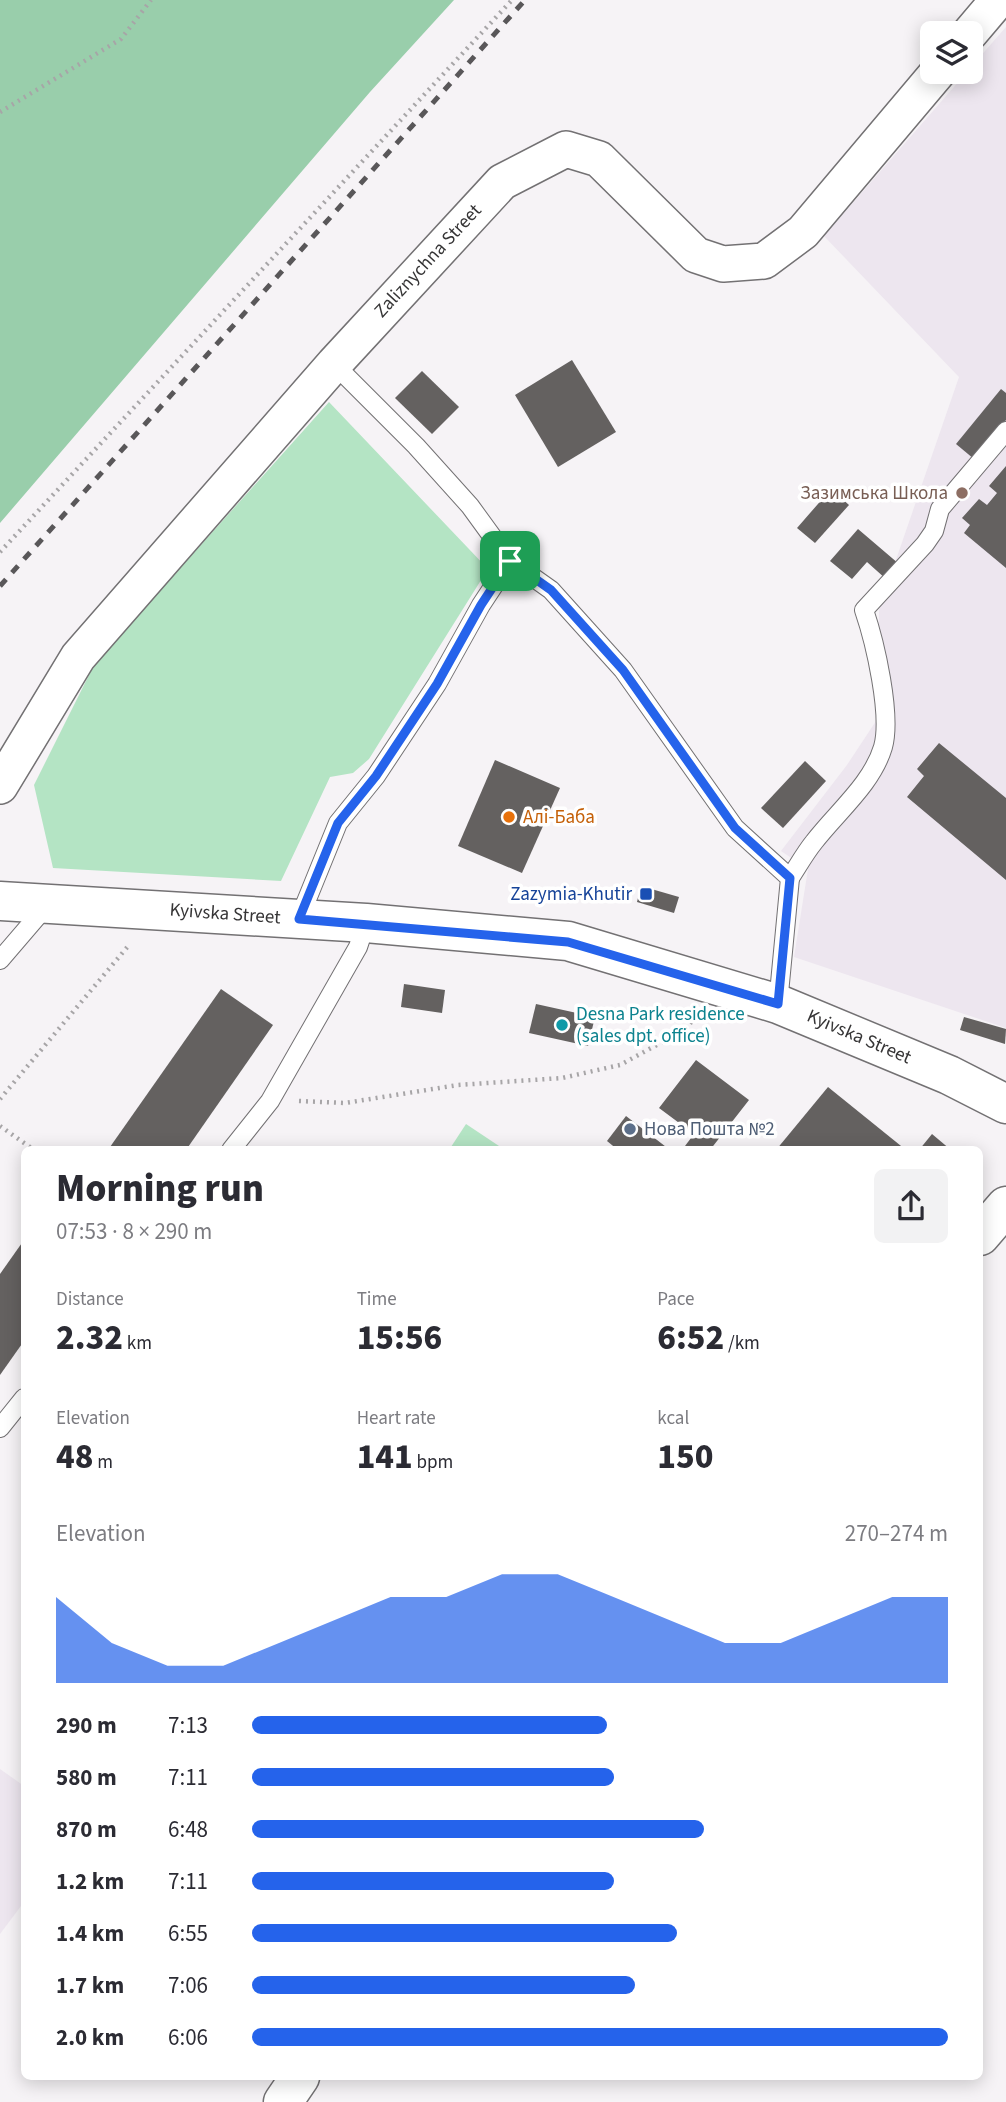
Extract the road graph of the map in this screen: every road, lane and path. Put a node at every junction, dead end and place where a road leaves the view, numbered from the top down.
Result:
1 (151, 0) edge
2 (512, 0) edge
3 (998, 0) edge
4 (980, 21) edge
5 (928, 84) edge
6 (0, 112) edge
7 (334, 364) junction
8 (1006, 430) edge
9 (0, 552) edge
10 (510, 561) junction
11 (0, 786) edge
12 (790, 878) junction
13 (0, 901) edge
14 (48, 904) junction
15 (158, 909) junction
16 (299, 919) junction
17 (366, 923) junction
18 (0, 960) edge
19 (778, 1004) junction
20 (701, 1010) dead end
21 (0, 1099) edge
22 (270, 1101) junction
23 (1006, 1104) edge
24 (0, 1126) edge
25 (28, 1146) edge
26 (234, 1146) edge
27 (1006, 1206) edge
28 (983, 1233) edge
29 (21, 1402) edge
30 (0, 1428) edge
31 (298, 2080) edge
32 (283, 2102) edge

1 - 6 path
2 - 9 path
3 - 4 street
5 - 7 street, Zaliznychna Street
7 - 10 lane
7 - 11 street, Zaliznychna Street
8 - 12 lane
10 - 12 lane
10 - 16 lane
12 - 19 lane
13 - 14 street, Kyivska Street
14 - 15 street, Kyivska Street
14 - 18 lane
15 - 16 street, Kyivska Street
15 - 21 path
16 - 17 street, Kyivska Street
17 - 19 street, Kyivska Street
17 - 22 lane
19 - 23 street, Kyivska Street
20 - 22 path
22 - 26 lane
24 - 25 path
27 - 28 street
29 - 30 lane
31 - 32 street

